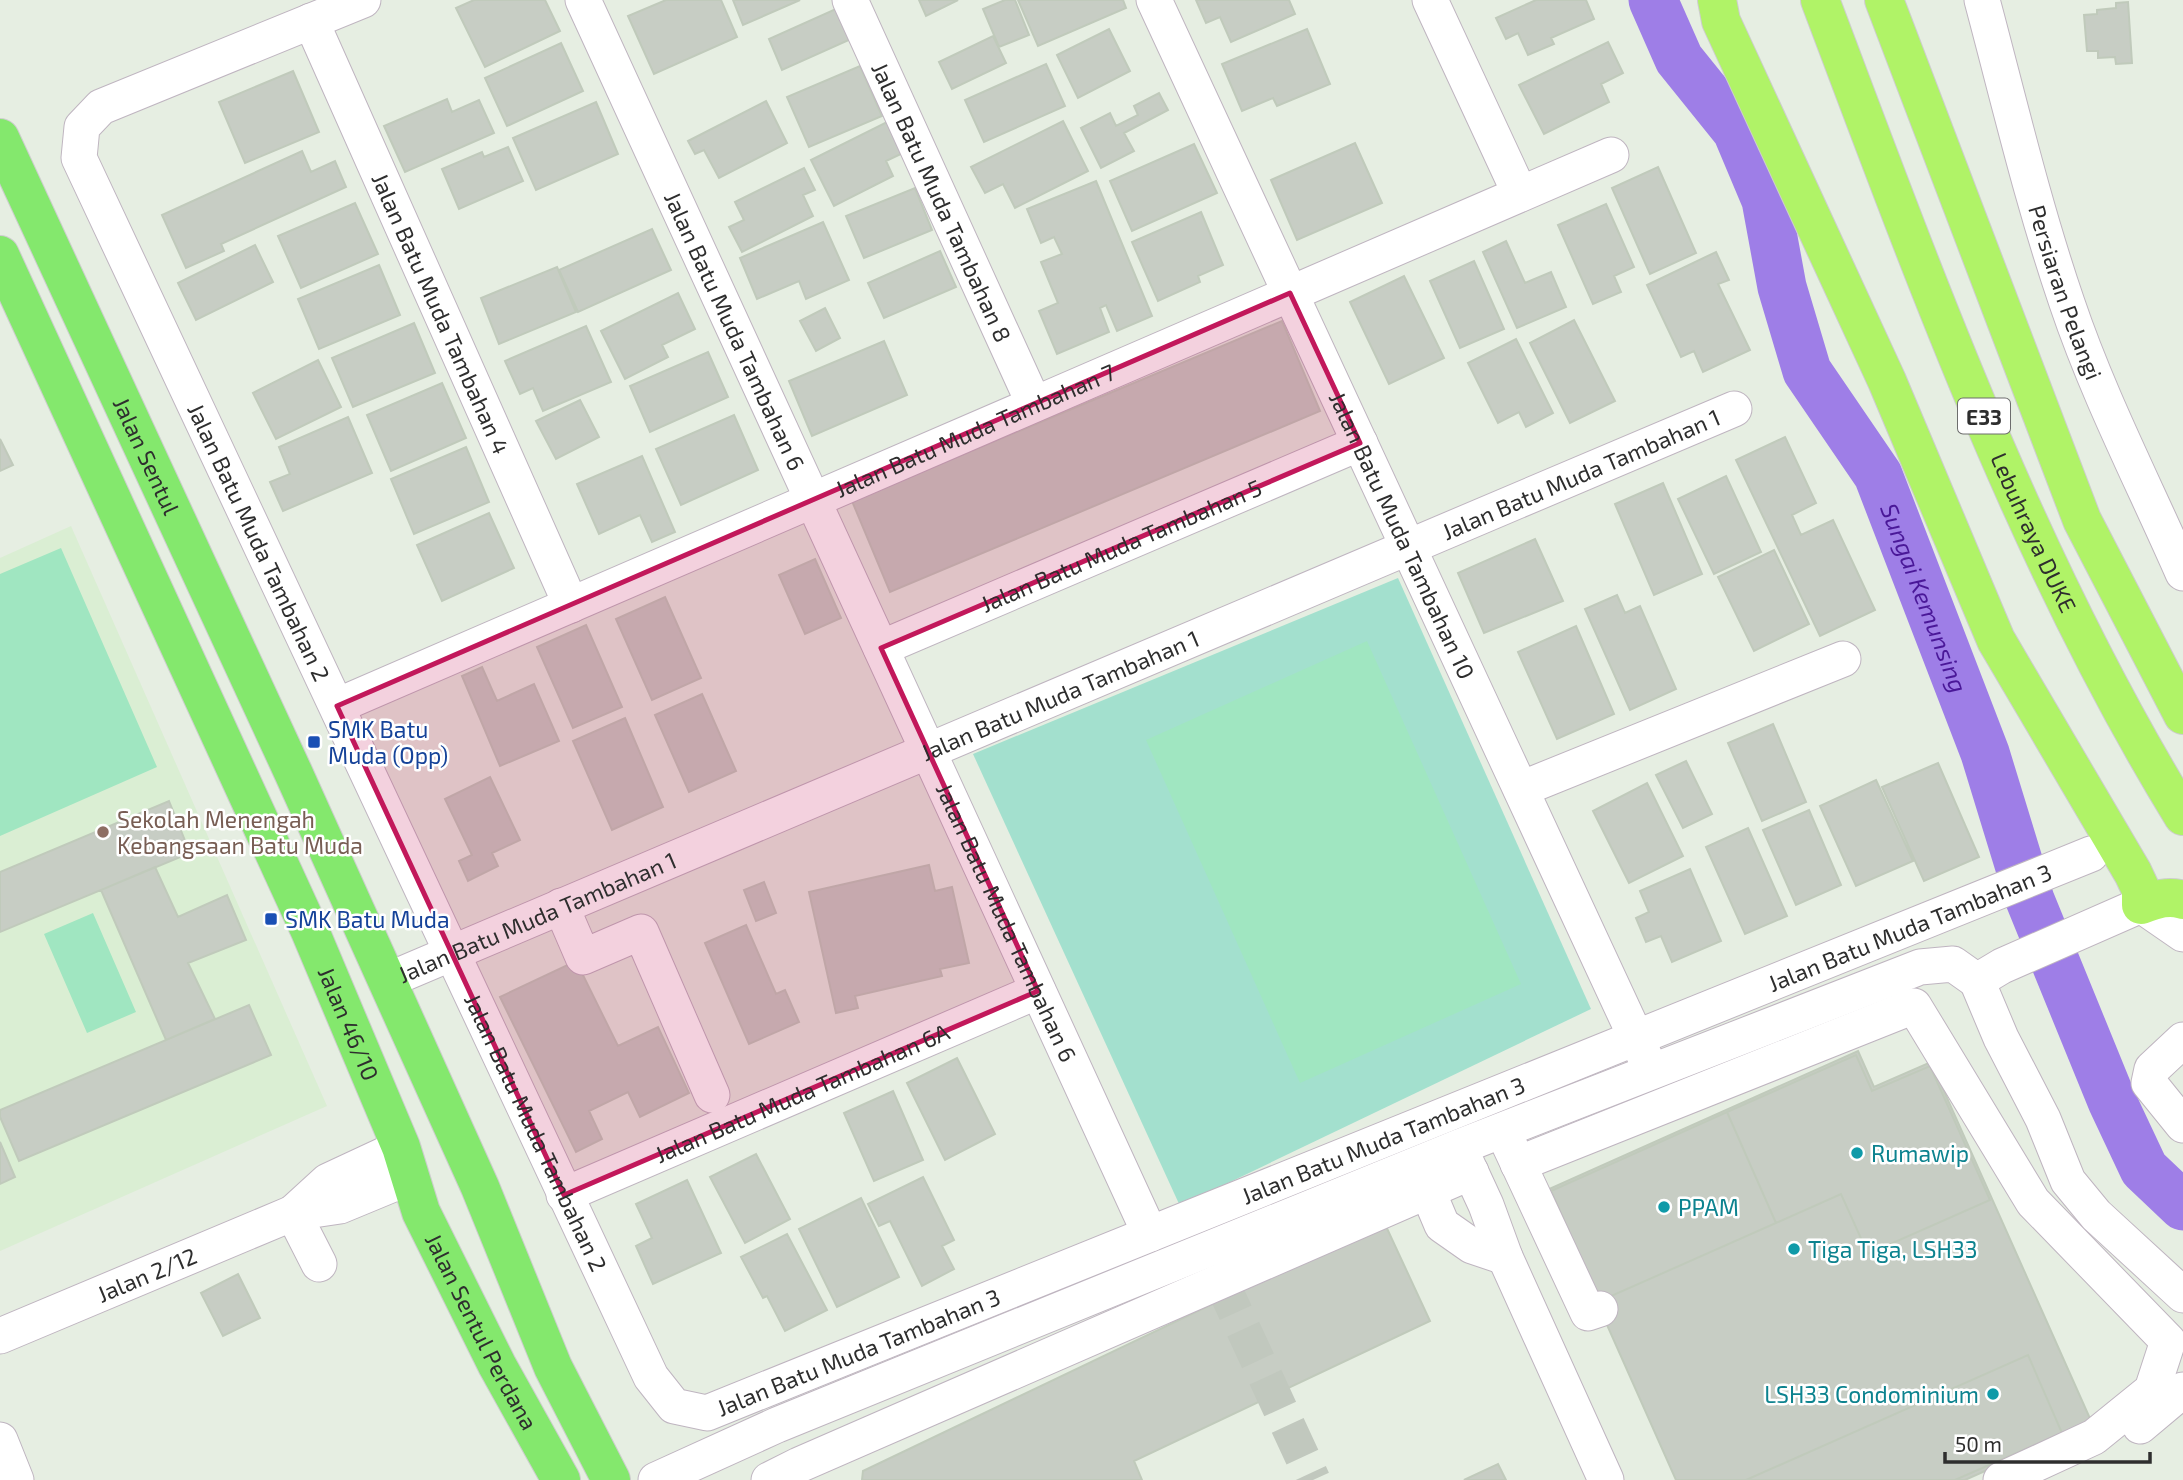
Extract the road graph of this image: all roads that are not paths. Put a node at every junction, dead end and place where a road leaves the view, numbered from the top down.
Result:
1 (363, 0) edge
2 (583, 0) edge
3 (850, 0) edge
4 (1154, 0) edge
5 (1430, 0) edge
6 (1717, 0) edge
7 (1820, 0) edge
8 (1885, 0) edge
9 (1982, 0) edge
10 (312, 22) junction
11 (0, 138) edge
12 (1611, 155) dead end
13 (1520, 194) junction
14 (0, 255) edge
15 (1290, 293) junction
16 (1034, 404) junction
17 (1734, 409) dead end
18 (1360, 443) junction
19 (813, 500) junction
20 (1408, 547) junction
21 (2183, 572) edge
22 (571, 605) junction
23 (881, 648) junction
24 (1843, 659) dead end
25 (337, 706) junction
26 (2183, 715) edge
27 (928, 751) junction
28 (1521, 789) junction
29 (2183, 816) edge
30 (2091, 854) dead end
31 (2183, 900) edge
32 (2141, 905) junction
33 (561, 906) junction
34 (310, 931) junction
35 (2183, 934) edge
36 (453, 953) junction
37 (1990, 974) junction
38 (386, 981) junction
39 (1038, 991) junction
40 (1636, 1038) junction
41 (2183, 1040) edge
42 (365, 1063) junction
43 (1651, 1071) junction
44 (712, 1094) dead end
45 (439, 1098) junction
46 (2183, 1125) edge
47 (1502, 1129) junction
48 (412, 1159) junction
49 (1465, 1159) junction
50 (1518, 1164) junction
51 (1421, 1177) junction
52 (480, 1186) junction
53 (565, 1195) junction
54 (293, 1213) junction
55 (1150, 1234) junction
56 (1505, 1256) junction
57 (318, 1264) dead end
58 (1166, 1266) junction
59 (2183, 1295) edge
60 (1179, 1299) junction
61 (1600, 1308) dead end
62 (0, 1336) edge
63 (2183, 1390) edge
64 (674, 1406) joint
65 (777, 1425) junction
66 (0, 1440) edge
67 (793, 1475) edge
68 (16, 1480) edge
69 (561, 1480) edge
70 (611, 1480) edge
71 (656, 1480) edge
72 (1605, 1480) edge
73 (2001, 1480) edge
74 (2040, 1480) edge

1 - 10 street
2 - 19 street, Jalan Batu Muda Tambahan 6
3 - 16 street, Jalan Batu Muda Tambahan 8
4 - 15 street, Jalan Batu Muda Tambahan 10
5 - 13 street
6 - 32 highway
7 - 29 highway, Lebuhraya DUKE / E33
8 - 26 highway, Lebuhraya DUKE / E33
9 - 21 street, Persiaran Pelangi
10 - 22 street, Jalan Batu Muda Tambahan 4
10 - 25 street, Jalan Batu Muda Tambahan 2
11 - 38 main road, Jalan Sentul
12 - 13 street, Jalan Batu Muda Tambahan 7
13 - 15 street, Jalan Batu Muda Tambahan 7
14 - 34 main road, Jalan 46/10
15 - 16 street, Jalan Batu Muda Tambahan 7
15 - 18 street, Jalan Batu Muda Tambahan 10
16 - 19 street, Jalan Batu Muda Tambahan 7
17 - 20 street, Jalan Batu Muda Tambahan 1
18 - 20 street, Jalan Batu Muda Tambahan 10
18 - 23 street, Jalan Batu Muda Tambahan 5
19 - 22 street, Jalan Batu Muda Tambahan 7
19 - 23 street, Jalan Batu Muda Tambahan 6
20 - 27 street, Jalan Batu Muda Tambahan 1
20 - 28 street, Jalan Batu Muda Tambahan 10
22 - 25 street, Jalan Batu Muda Tambahan 7
23 - 27 street, Jalan Batu Muda Tambahan 6
24 - 28 street
25 - 36 street, Jalan Batu Muda Tambahan 2
27 - 33 street, Jalan Batu Muda Tambahan 1
27 - 39 street, Jalan Batu Muda Tambahan 6
28 - 40 street, Jalan Batu Muda Tambahan 10
30 - 40 street, Jalan Batu Muda Tambahan 3
31 - 32 highway
32 - 35 street
32 - 37 street
33 - 36 street, Jalan Batu Muda Tambahan 1
33 - 44 street
34 - 38 main road
34 - 42 main road, Jalan 46/10
36 - 38 street, Jalan Batu Muda Tambahan 1
36 - 53 street, Jalan Batu Muda Tambahan 2
37 - 43 street
37 - 59 street
38 - 42 main road
38 - 45 main road
39 - 53 street, Jalan Batu Muda Tambahan 6A
39 - 55 street, Jalan Batu Muda Tambahan 6
40 - 43 street, Jalan Batu Muda Tambahan 10
40 - 55 street, Jalan Batu Muda Tambahan 3
41 - 46 street
42 - 48 main road, Jalan 46/10
43 - 47 street
45 - 48 main road
45 - 52 main road
47 - 49 street
47 - 50 street
48 - 52 main road
48 - 54 street, Jalan 2/12
48 - 69 main road, Jalan Sentul Perdana
49 - 51 street
49 - 56 street
50 - 61 street
50 - 73 street
51 - 56 street
51 - 58 street
51 - 60 street
52 - 70 main road, Jalan Sentul Perdana
53 - 64 street, Jalan Batu Muda Tambahan 2
54 - 57 street
54 - 62 street, Jalan 2/12
55 - 64 street, Jalan Batu Muda Tambahan 3
56 - 72 street
58 - 60 street
58 - 65 street
60 - 67 street
63 - 74 street
65 - 67 street
65 - 71 street
66 - 68 street

